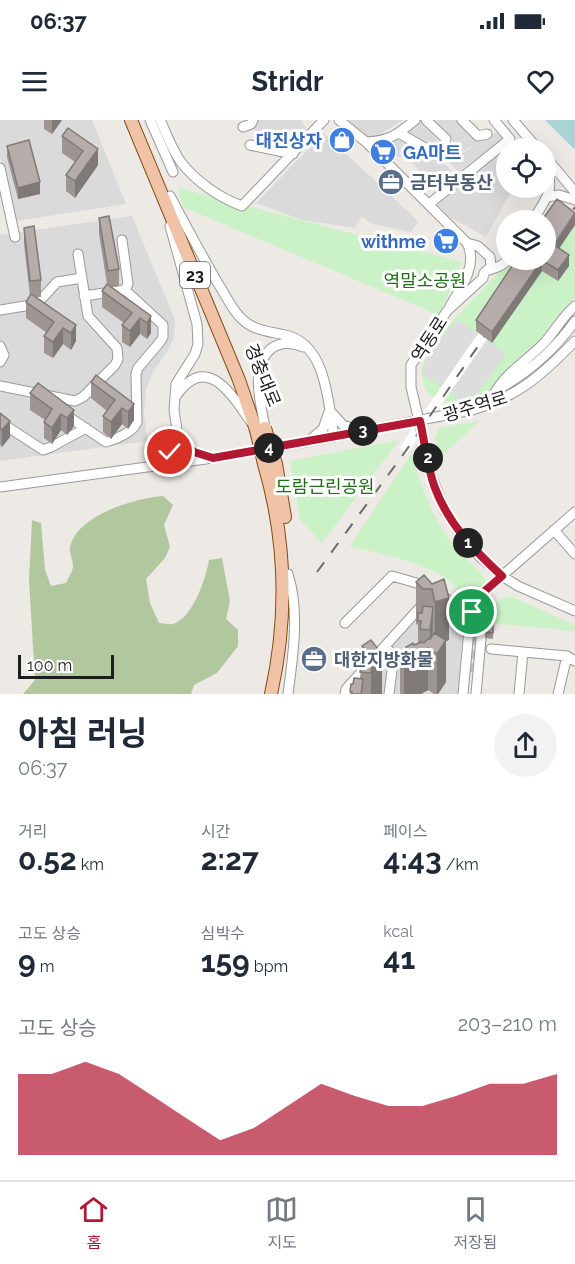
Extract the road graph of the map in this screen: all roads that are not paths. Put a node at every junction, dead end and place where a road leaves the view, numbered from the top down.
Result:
1 (131, 120) edge
2 (138, 120) edge
3 (150, 120) edge
4 (160, 120) edge
5 (253, 120) edge
6 (324, 120) edge
7 (339, 120) edge
8 (415, 120) edge
9 (426, 120) edge
10 (462, 120) edge
11 (494, 120) edge
12 (513, 120) edge
13 (243, 127) dead end
14 (399, 133) junction
15 (487, 134) dead end
16 (528, 138) edge
17 (446, 139) dead end
18 (366, 142) junction
19 (250, 145) dead end
20 (432, 152) dead end
21 (293, 154) junction
22 (0, 168) edge
23 (556, 171) edge
24 (173, 172) dead end
25 (575, 192) edge
26 (166, 196) junction
27 (556, 196) edge
28 (575, 200) edge
29 (429, 204) junction
30 (10, 216) junction
31 (0, 218) edge
32 (15, 237) dead end
33 (122, 240) dead end
34 (467, 243) junction
35 (78, 254) dead end
36 (488, 255) junction
37 (472, 256) junction
38 (496, 257) edge
39 (471, 267) junction
40 (496, 267) edge
41 (486, 271) junction
42 (81, 278) junction
43 (125, 290) junction
44 (84, 296) junction
45 (575, 306) edge
46 (0, 310) edge
47 (447, 311) junction
48 (575, 321) edge
49 (575, 341) edge
50 (0, 346) edge
51 (307, 348) junction
52 (0, 362) edge
53 (0, 386) edge
54 (494, 392) junction
55 (37, 394) junction
56 (174, 398) junction
57 (489, 405) junction
58 (330, 410) junction
59 (420, 421) junction
60 (0, 422) edge
61 (86, 428) junction
62 (260, 429) junction
63 (362, 431) junction
64 (177, 436) junction
65 (334, 436) junction
66 (306, 442) junction
67 (213, 458) junction
68 (182, 462) junction
69 (270, 464) junction
70 (149, 468) junction
71 (0, 487) edge
72 (575, 512) edge
73 (554, 530) junction
74 (575, 554) edge
75 (288, 574) junction
76 (502, 576) junction
77 (436, 590) junction
78 (575, 610) edge
79 (470, 616) junction
80 (345, 623) dead end
81 (385, 647) junction
82 (491, 649) dead end
83 (523, 652) junction
84 (571, 658) edge
85 (463, 690) edge
86 (476, 692) edge
87 (272, 694) edge
88 (279, 694) edge
89 (288, 694) edge
90 (345, 694) edge
91 (389, 694) edge
92 (519, 694) edge
93 (558, 694) edge

1 - 26 main road, 경충대로 / 23
2 - 26 main road, 경충대로 / 23
3 - 24 street
4 - 21 street
5 - 13 street
6 - 21 street
7 - 18 street
8 - 14 street
9 - 17 street
10 - 15 street
11 - 29 street
12 - 16 street
14 - 18 street
14 - 20 street
18 - 29 street
19 - 21 street
22 - 30 street
23 - 25 street
26 - 51 street
26 - 56 street
26 - 62 main road, 경충대로 / 23
27 - 28 street
29 - 34 street
30 - 31 street
30 - 32 street
33 - 43 street
34 - 36 street
34 - 37 street
35 - 42 street
36 - 37 street
36 - 38 street
36 - 41 street
37 - 39 street
39 - 41 street
39 - 47 street
40 - 41 street, 역동로
41 - 47 street, 역동로
42 - 44 street
42 - 46 street
43 - 44 street
43 - 61 street
44 - 55 street
45 - 54 street
47 - 59 street, 역동로
48 - 54 street
49 - 57 street, 광주역로
50 - 52 street
51 - 58 street
51 - 62 street
53 - 55 street
54 - 57 street
55 - 61 street
56 - 62 street
56 - 64 street
57 - 59 street, 광주역로
58 - 63 street
58 - 65 street
58 - 66 street
59 - 63 street, 광주역로
59 - 76 street, 역동로
60 - 61 street
62 - 69 main road, 경충대로 / 23, bridge
63 - 65 street, 광주역로
64 - 67 street
64 - 68 street
64 - 70 street
65 - 66 street, 광주역로
66 - 67 street, 광주역로
67 - 68 street, 광주역로
68 - 70 street, 광주역로
69 - 75 main road, 경충대로 / 23
69 - 87 main road, 경충대로 / 23
70 - 71 street, 광주역로
72 - 73 street
73 - 74 street
73 - 76 street
75 - 88 main road, 경충대로 / 23
75 - 89 street
76 - 78 street, 역동로
76 - 79 street
77 - 79 street
77 - 80 street
77 - 81 street
79 - 85 street
79 - 86 street
81 - 90 street
81 - 91 street
82 - 83 street
83 - 84 street
83 - 92 street
84 - 93 street
85 - 86 street

